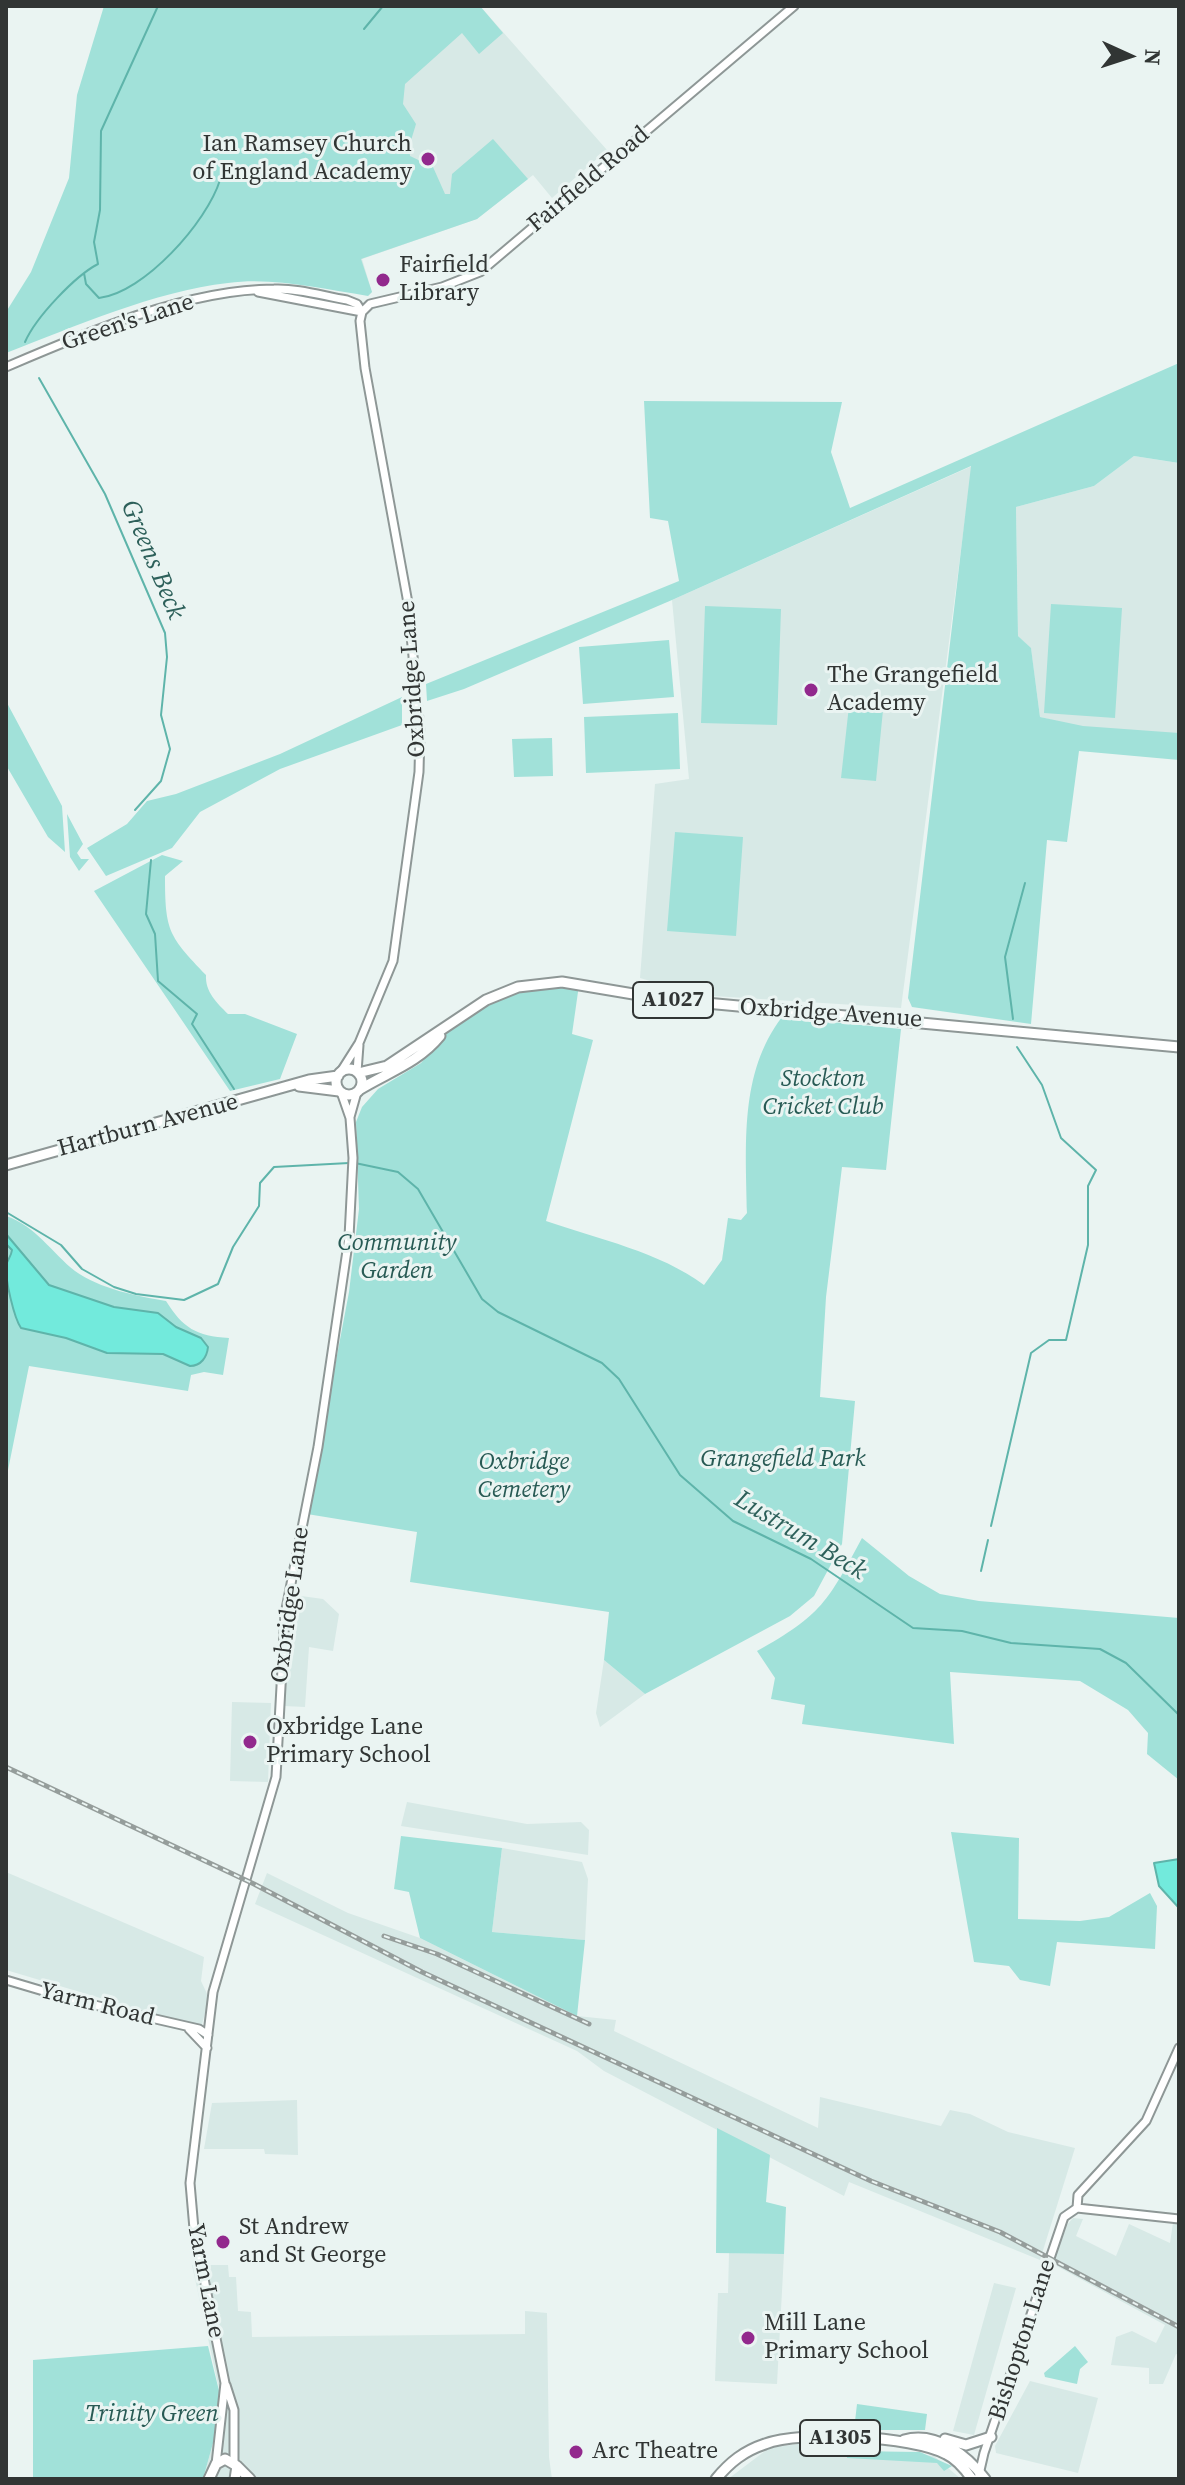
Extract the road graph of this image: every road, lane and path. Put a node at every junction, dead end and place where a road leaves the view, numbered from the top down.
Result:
1 (794, 6) edge
2 (362, 312) junction
3 (6, 367) edge
4 (448, 1027) junction
5 (359, 1043) junction
6 (1179, 1047) edge
7 (357, 1072) junction
8 (339, 1074) junction
9 (291, 1087) junction
10 (340, 1091) junction
11 (358, 1091) junction
12 (350, 1118) junction
13 (6, 1165) edge
14 (6, 1980) edge
15 (210, 2011) junction
16 (189, 2029) junction
17 (208, 2035) junction
18 (207, 2048) junction
19 (1179, 2048) edge
20 (1077, 2208) junction
21 (1179, 2219) edge
22 (225, 2383) junction
23 (991, 2437) junction
24 (902, 2440) junction
25 (931, 2440) junction
26 (235, 2464) junction
27 (213, 2473) edge
28 (979, 2477) edge
29 (235, 2479) edge
30 (250, 2479) edge
31 (716, 2479) edge

1 - 2 street, Fairfield Road
2 - 3 street, Green's Lane
2 - 5 street, Oxbridge Lane
4 - 6 main road, Oxbridge Avenue / A1027
4 - 7 main road, Oxbridge Avenue / A1027
4 - 11 main road, Oxbridge Avenue / A1027
5 - 7 street, Oxbridge Lane
5 - 8 street, Oxbridge Lane
7 - 8 main road, A1027
7 - 11 main road
8 - 9 main road, Hartburn Avenue / A1027
8 - 10 main road
9 - 10 main road, Hartburn Avenue / A1027
9 - 13 main road, Hartburn Avenue / A1027
10 - 11 main road, A1027
10 - 12 street
11 - 12 street
12 - 15 street, Oxbridge Lane
14 - 16 street, Yarm Road
15 - 16 street
15 - 17 street, Oxbridge Lane
16 - 17 street, Yarm Road
16 - 18 street
17 - 18 street, Yarm Lane
18 - 22 street, Yarm Lane
19 - 20 street, Bishopton Lane
20 - 21 street
20 - 23 street, Bishopton Lane
22 - 26 street, Yarm Lane
22 - 27 street, Yarm Lane
23 - 25 main road, A1305
23 - 28 street, Bishopton Lane
24 - 25 main road, A1305
24 - 28 main road, A1305
24 - 31 main road, A1305
25 - 28 main road, A1305
26 - 27 main road
26 - 29 main road
26 - 30 main road

